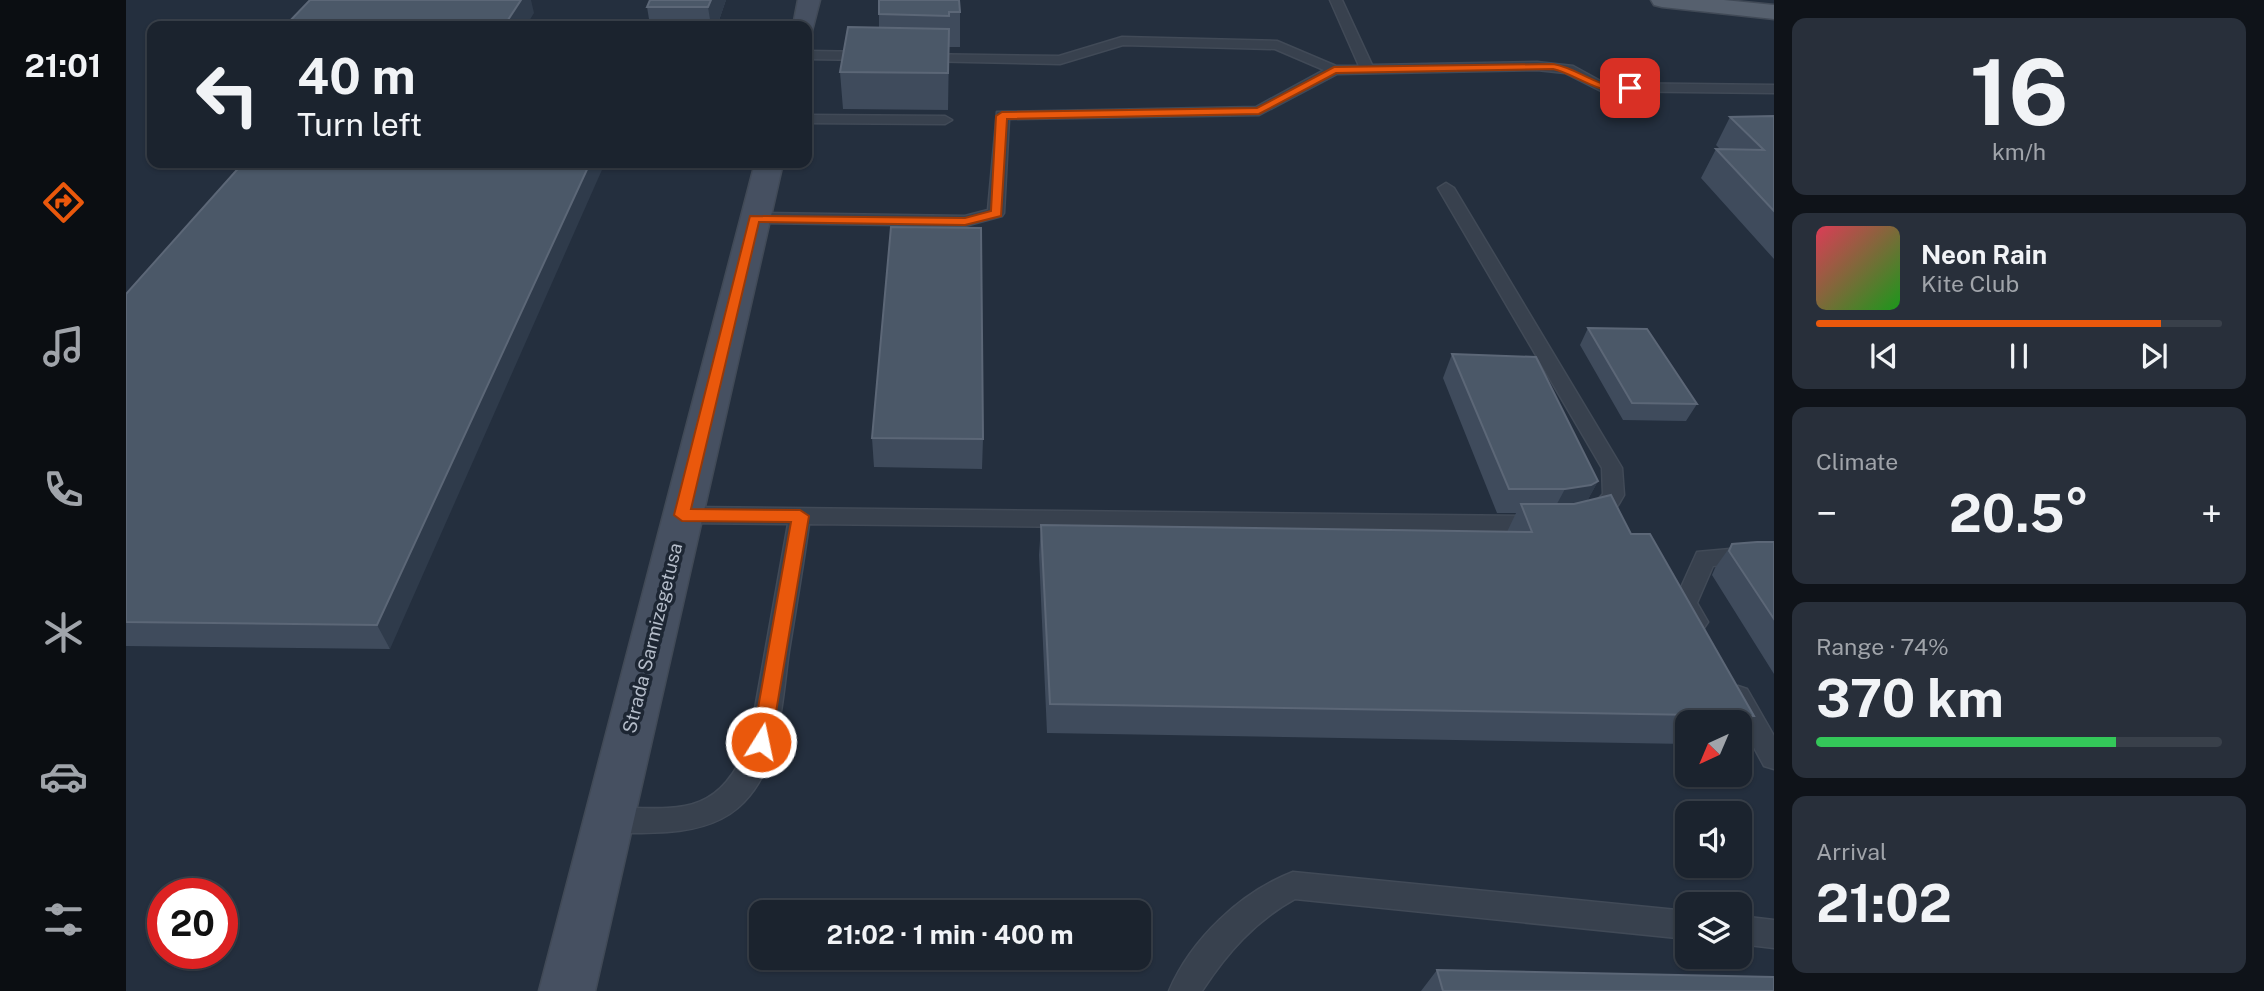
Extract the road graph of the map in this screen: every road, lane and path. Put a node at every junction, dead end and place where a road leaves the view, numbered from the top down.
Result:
1 (809, 0) edge
2 (1336, 0) edge
3 (1662, 0) edge
4 (1774, 12) edge
5 (805, 21) edge
6 (812, 55) edge
7 (1367, 69) junction
8 (1334, 70) junction
9 (1774, 89) edge
10 (812, 119) edge
11 (945, 120) edge
12 (768, 168) edge
13 (1446, 188) dead end
14 (754, 218) junction
15 (682, 515) junction
16 (800, 516) junction
17 (1576, 523) edge
18 (1553, 524) edge
19 (1774, 553) edge
20 (1705, 639) edge
21 (1726, 674) edge
22 (1773, 758) edge
23 (608, 819) junction
24 (1675, 924) edge
25 (1752, 931) edge
26 (1774, 934) edge
27 (567, 991) edge
28 (1184, 991) edge

1 - 5 main road
2 - 7 lane
3 - 4 main road
6 - 8 lane
7 - 8 lane
7 - 9 lane
8 - 14 lane
10 - 11 lane
12 - 14 main road, Strada Sarmizegetusa
13 - 17 lane
14 - 15 main road, Strada Sarmizegetusa
15 - 16 lane
15 - 23 main road, Strada Sarmizegetusa
16 - 18 lane
16 - 23 lane
19 - 20 lane
21 - 22 lane
23 - 27 main road, Strada Sarmizegetusa
24 - 28 lane
25 - 26 lane

